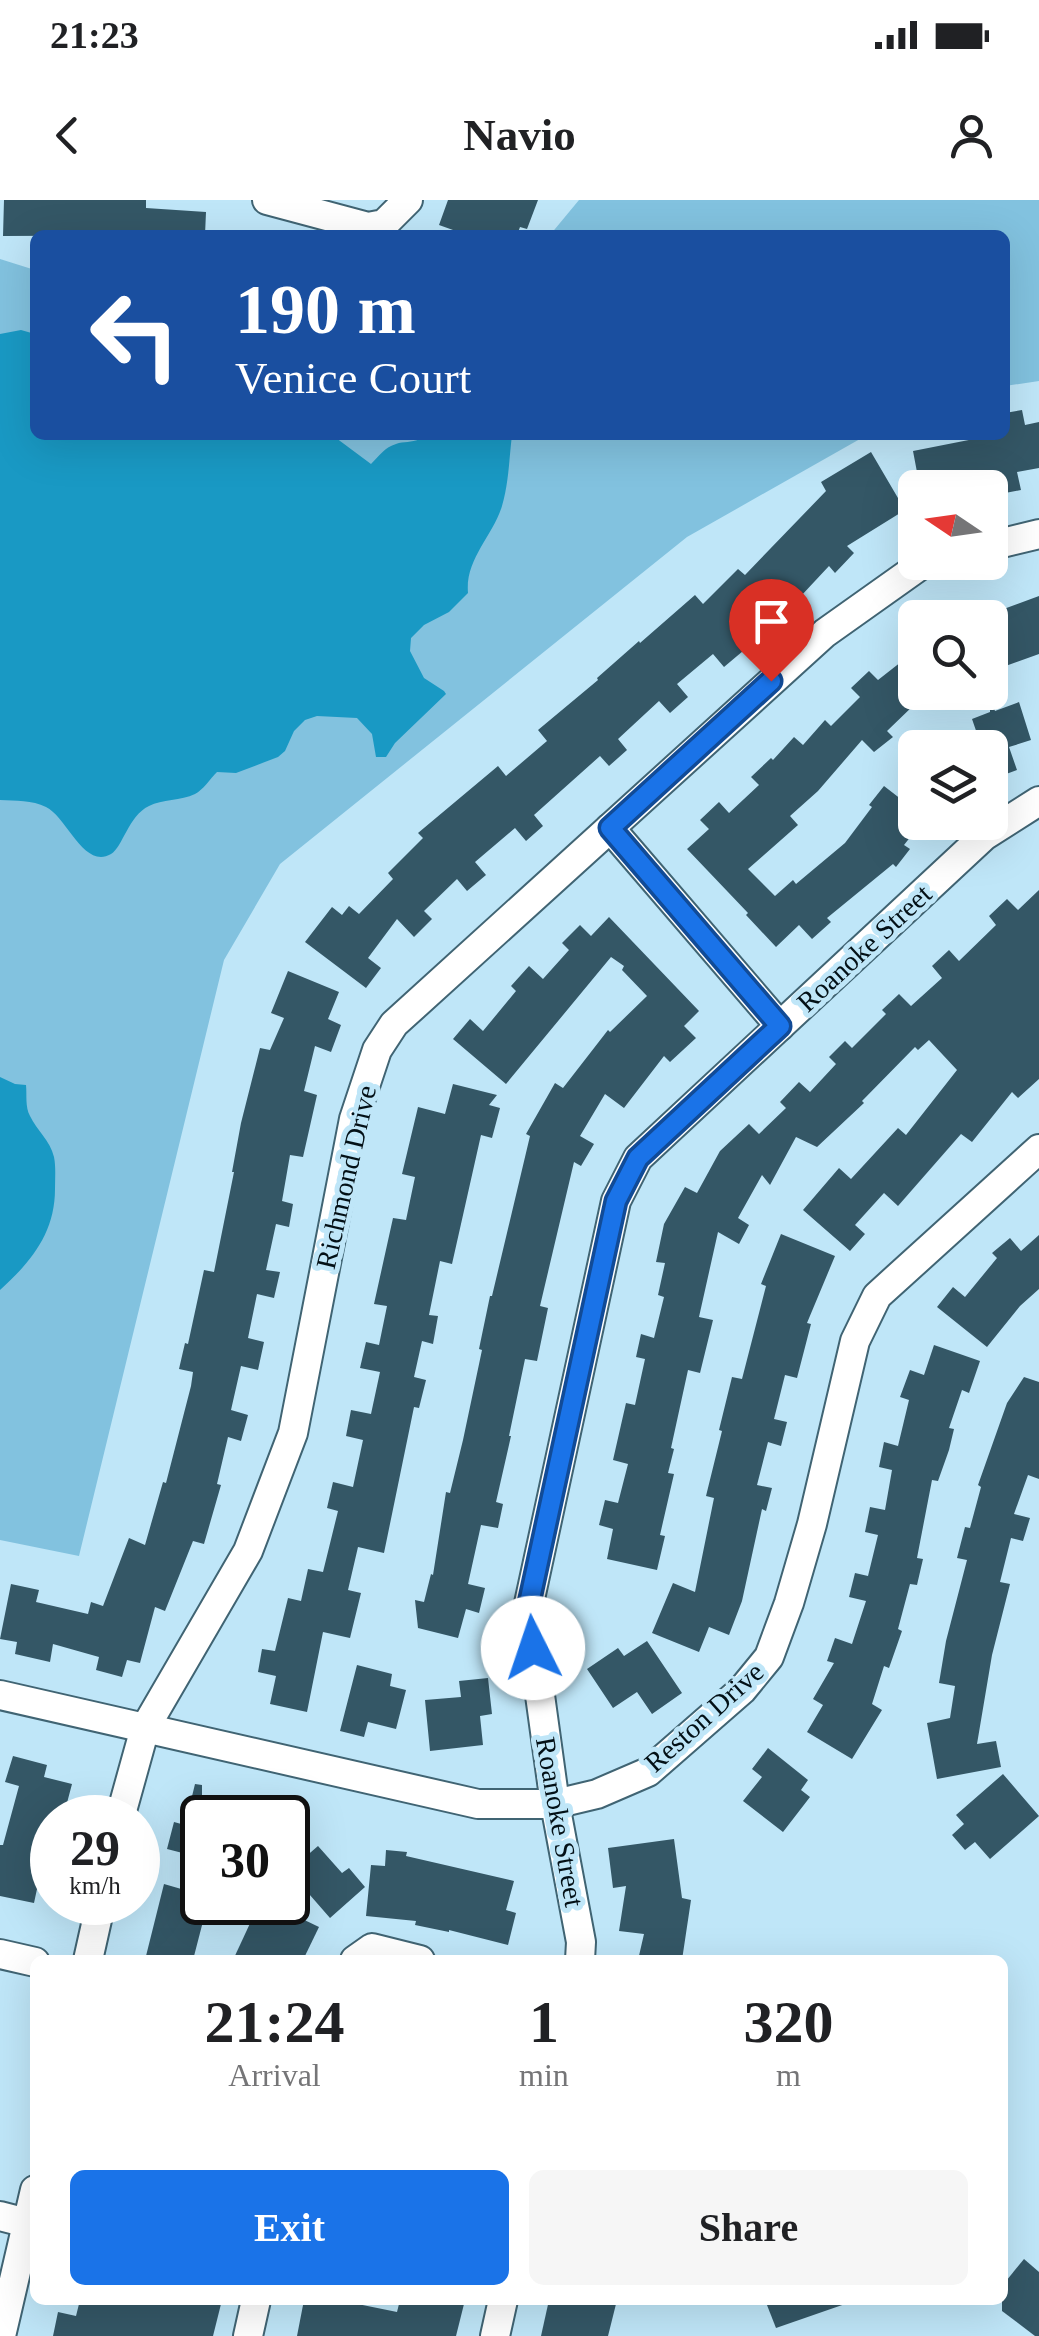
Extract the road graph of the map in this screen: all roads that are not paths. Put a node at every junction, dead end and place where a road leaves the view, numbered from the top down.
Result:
1 (267, 200) edge
2 (408, 200) edge
3 (376, 230) edge
4 (381, 230) edge
5 (1039, 534) edge
6 (1008, 542) edge
7 (899, 580) edge
8 (1039, 801) edge
9 (610, 828) junction
10 (780, 1026) junction
11 (1039, 1150) edge
12 (0, 1695) edge
13 (144, 1728) junction
14 (126, 1795) edge
15 (555, 1804) junction
16 (96, 1925) edge
17 (0, 1954) edge
18 (89, 1955) edge
19 (362, 1955) edge
20 (400, 1955) edge
21 (580, 1955) edge
22 (30, 1961) edge
23 (30, 2197) edge
24 (14, 2220) edge
25 (255, 2305) edge
26 (502, 2305) edge
27 (1, 2336) edge
28 (248, 2336) edge
29 (494, 2336) edge

1 - 3 street
2 - 4 street
5 - 6 street
7 - 9 street, Richmond Drive
8 - 10 street, Roanoke Street
9 - 10 street
9 - 13 street, Richmond Drive
10 - 15 street, Roanoke Street
11 - 15 street, Reston Drive
12 - 13 street, Reston Drive
13 - 14 street, Richmond Drive
13 - 15 street, Reston Drive
15 - 21 street, Roanoke Street
16 - 18 street
17 - 22 street
19 - 20 street
23 - 24 street
24 - 27 street
25 - 28 street
26 - 29 street

